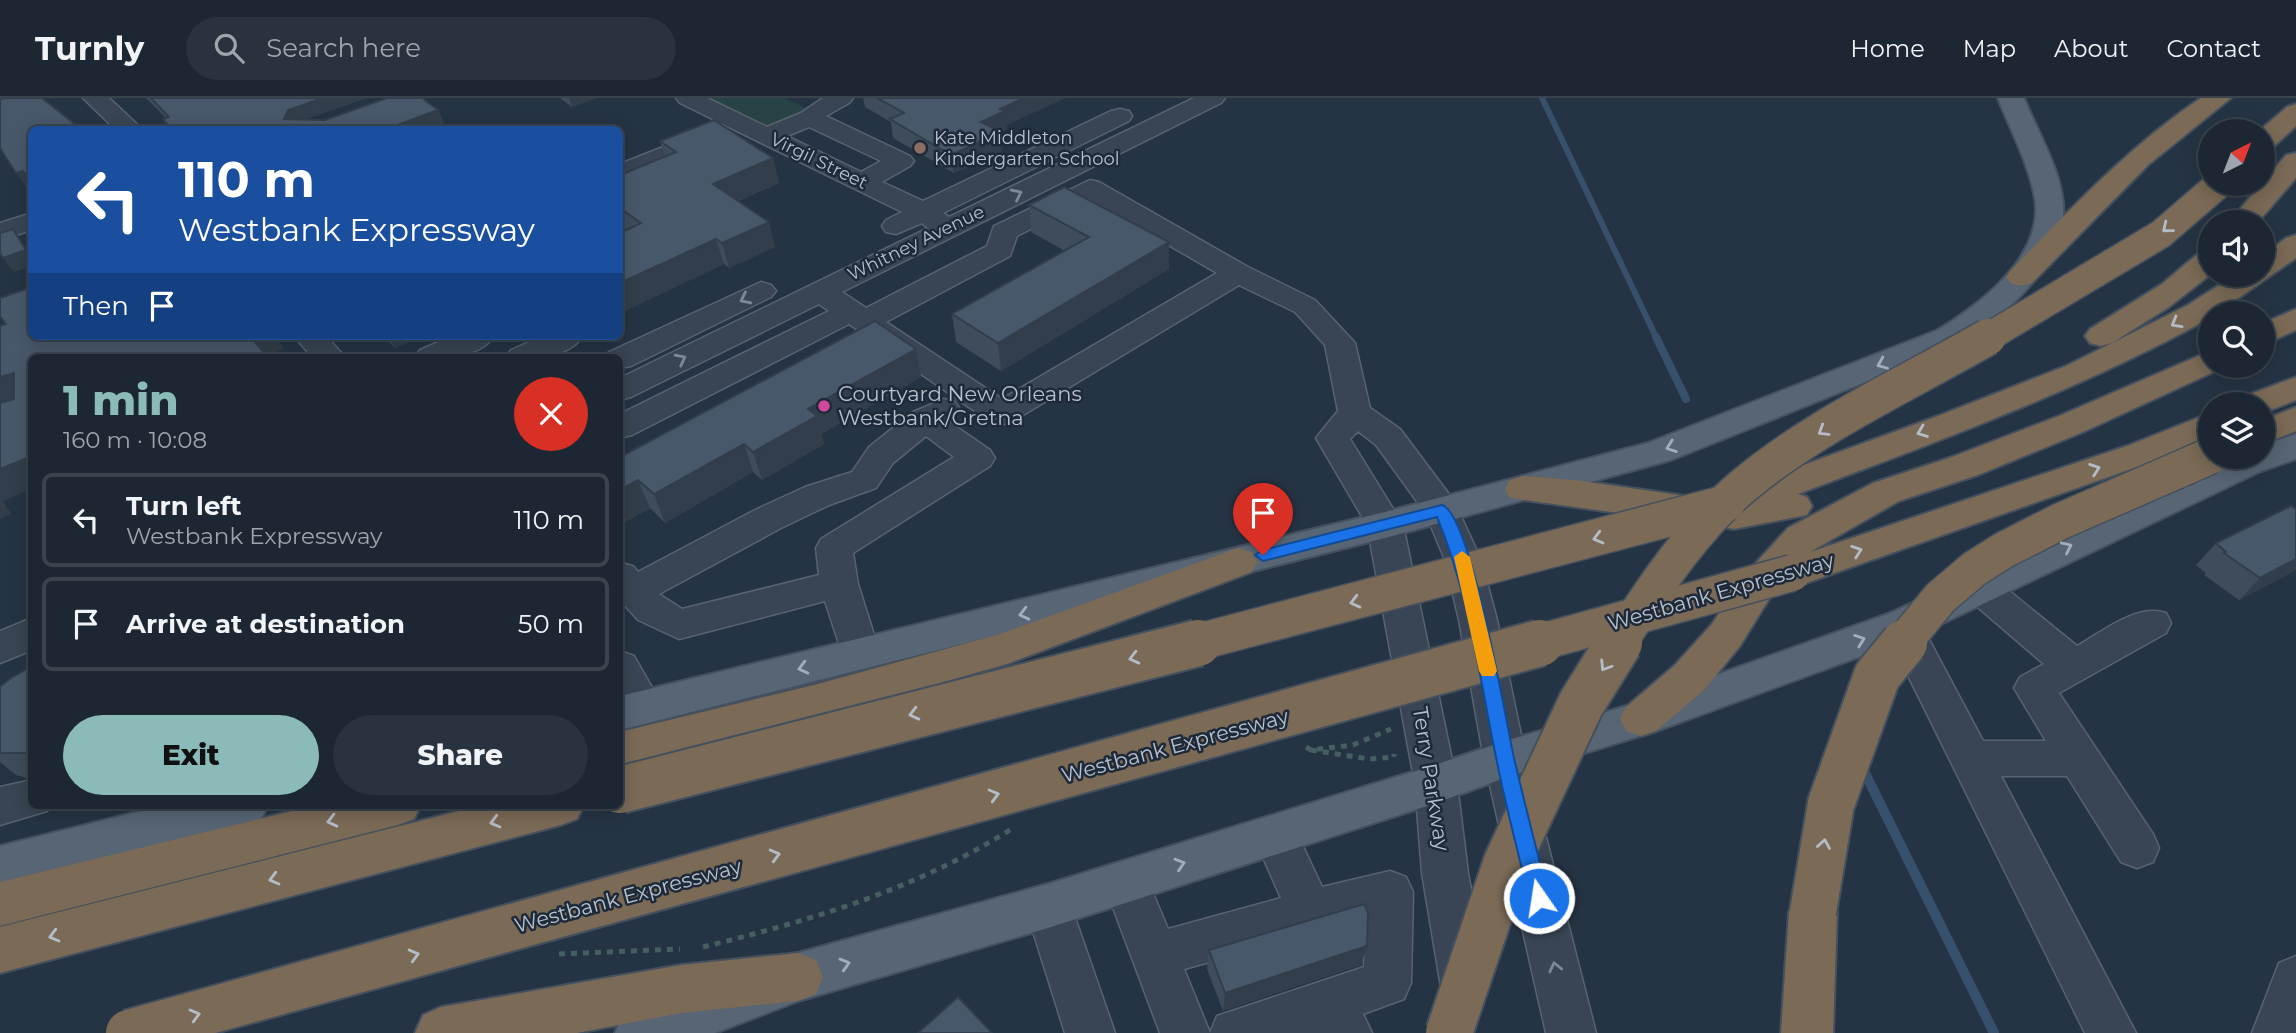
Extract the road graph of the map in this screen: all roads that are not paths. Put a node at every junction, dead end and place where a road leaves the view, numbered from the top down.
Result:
1 (95, 98) edge
2 (688, 98) edge
3 (841, 98) edge
4 (1159, 98) edge
5 (1213, 98) edge
6 (2011, 98) edge
7 (2218, 98) edge
8 (2296, 112) edge
9 (810, 118) junction
10 (742, 124) junction
11 (126, 126) edge
12 (2275, 131) edge
13 (767, 136) junction
14 (2296, 161) edge
15 (623, 172) edge
16 (862, 182) junction
17 (2204, 196) edge
18 (2253, 210) edge
19 (924, 212) junction
20 (28, 222) edge
21 (947, 229) junction
22 (0, 232) edge
23 (863, 242) dead end
24 (2296, 244) edge
25 (2275, 260) edge
26 (2198, 270) edge
27 (1238, 273) junction
28 (806, 276) junction
29 (2021, 277) junction
30 (2238, 287) edge
31 (857, 316) junction
32 (313, 340) edge
33 (469, 340) edge
34 (560, 340) edge
35 (326, 354) edge
36 (438, 354) edge
37 (529, 354) edge
38 (623, 358) edge
39 (2198, 366) edge
40 (623, 388) edge
41 (2296, 388) edge
42 (969, 392) junction
43 (2275, 397) edge
44 (1355, 413) junction
45 (2296, 418) edge
46 (1957, 419) junction
47 (925, 421) junction
48 (623, 426) edge
49 (2275, 428) edge
50 (2198, 429) edge
51 (2296, 446) edge
52 (2198, 461) edge
53 (1523, 489) junction
54 (1886, 492) junction
55 (788, 510) junction
56 (1442, 510) junction
57 (1385, 525) junction
58 (834, 548) junction
59 (1238, 562) junction
60 (627, 584) edge
61 (839, 584) junction
62 (1979, 587) junction
63 (2152, 623) dead end
64 (1902, 625) junction
65 (28, 635) edge
66 (0, 648) edge
67 (860, 654) junction
68 (2074, 666) junction
69 (623, 679) edge
70 (631, 710) edge
71 (1641, 719) junction
72 (623, 749) edge
73 (2079, 758) junction
74 (1505, 759) junction
75 (1971, 759) junction
76 (1436, 785) junction
77 (623, 789) edge
78 (28, 799) edge
79 (0, 806) edge
80 (229, 809) edge
81 (382, 809) edge
82 (546, 809) edge
83 (1275, 835) junction
84 (2137, 848) dead end
85 (0, 867) edge
86 (1445, 873) junction
87 (1126, 881) junction
88 (1391, 892) junction
89 (0, 904) edge
90 (1048, 906) junction
91 (1310, 911) junction
92 (0, 950) edge
93 (1156, 956) junction
94 (798, 977) junction
95 (2296, 979) edge
96 (1333, 1019) edge
97 (129, 1033) edge
98 (441, 1033) edge
99 (641, 1033) edge
100 (1090, 1033) edge
101 (1185, 1033) edge
102 (1235, 1033) edge
103 (1450, 1033) edge
104 (1472, 1033) edge
105 (1571, 1033) edge
106 (1807, 1033) edge
107 (2111, 1033) edge
108 (2277, 1033) edge

1 - 11 street
2 - 10 street, Virgil Street
3 - 9 street
4 - 19 street, Whitney Avenue
21 -> 5 street, Whitney Avenue
6 - 29 main road
7 - 29 highway
8 - 12 highway
9 - 13 street
9 - 16 street
10 - 13 street, Virgil Street
10 - 15 street
13 - 16 street, Virgil Street
14 - 18 highway
16 - 19 street, Virgil Street
17 -> 103 highway, bridge
19 - 21 street, Virgil Street
19 - 23 street, Whitney Avenue
20 - 22 street
21 - 28 street, Whitney Avenue
24 - 25 highway
26 - 46 highway
27 - 31 lane
27 - 42 lane
27 - 44 street
28 - 31 street
28 -> 38 street, Whitney Avenue
40 -> 28 street, Whitney Avenue
29 -> 53 main road
30 -> 46 highway
31 - 42 lane
31 - 48 street
32 - 35 street
33 - 36 street
34 - 37 street
39 - 54 highway
41 - 43 highway
42 - 47 street
44 - 56 street
44 - 57 street, Terry Parkway
45 - 49 highway
46 -> 77 highway, bridge
47 - 55 street
47 - 58 street
97 -> 50 highway, Westbank Expressway, bridge
62 -> 51 main road
106 -> 52 highway, bridge
53 - 54 highway
53 - 56 main road
54 - 71 highway
55 - 58 street
55 - 60 street
56 - 57 main road
56 - 74 street
57 - 59 main road
57 - 76 street, Terry Parkway
58 - 61 street
59 -> 67 main road
59 - 72 highway
60 - 61 street
61 - 67 street
62 - 64 main road
62 - 68 street
63 - 68 street
71 -> 64 main road
64 - 75 street
65 - 66 street
67 -> 70 main road
68 - 73 street
69 - 70 street
71 - 74 main road
73 - 75 street
73 - 84 street
74 - 76 main road
105 -> 74 street
75 - 107 street
76 - 83 main road
76 - 86 street, Terry Parkway
78 - 79 street
80 - 85 main road
81 -> 89 highway
82 -> 92 highway
87 -> 83 main road
83 - 91 street
86 - 88 street
86 - 104 street, Terry Parkway
87 - 90 main road
87 - 93 street
88 - 91 street
88 - 96 street
94 -> 90 main road
90 - 100 street
91 - 93 street
93 - 101 street
94 - 98 highway
94 - 99 main road
95 - 108 street
96 - 102 street

